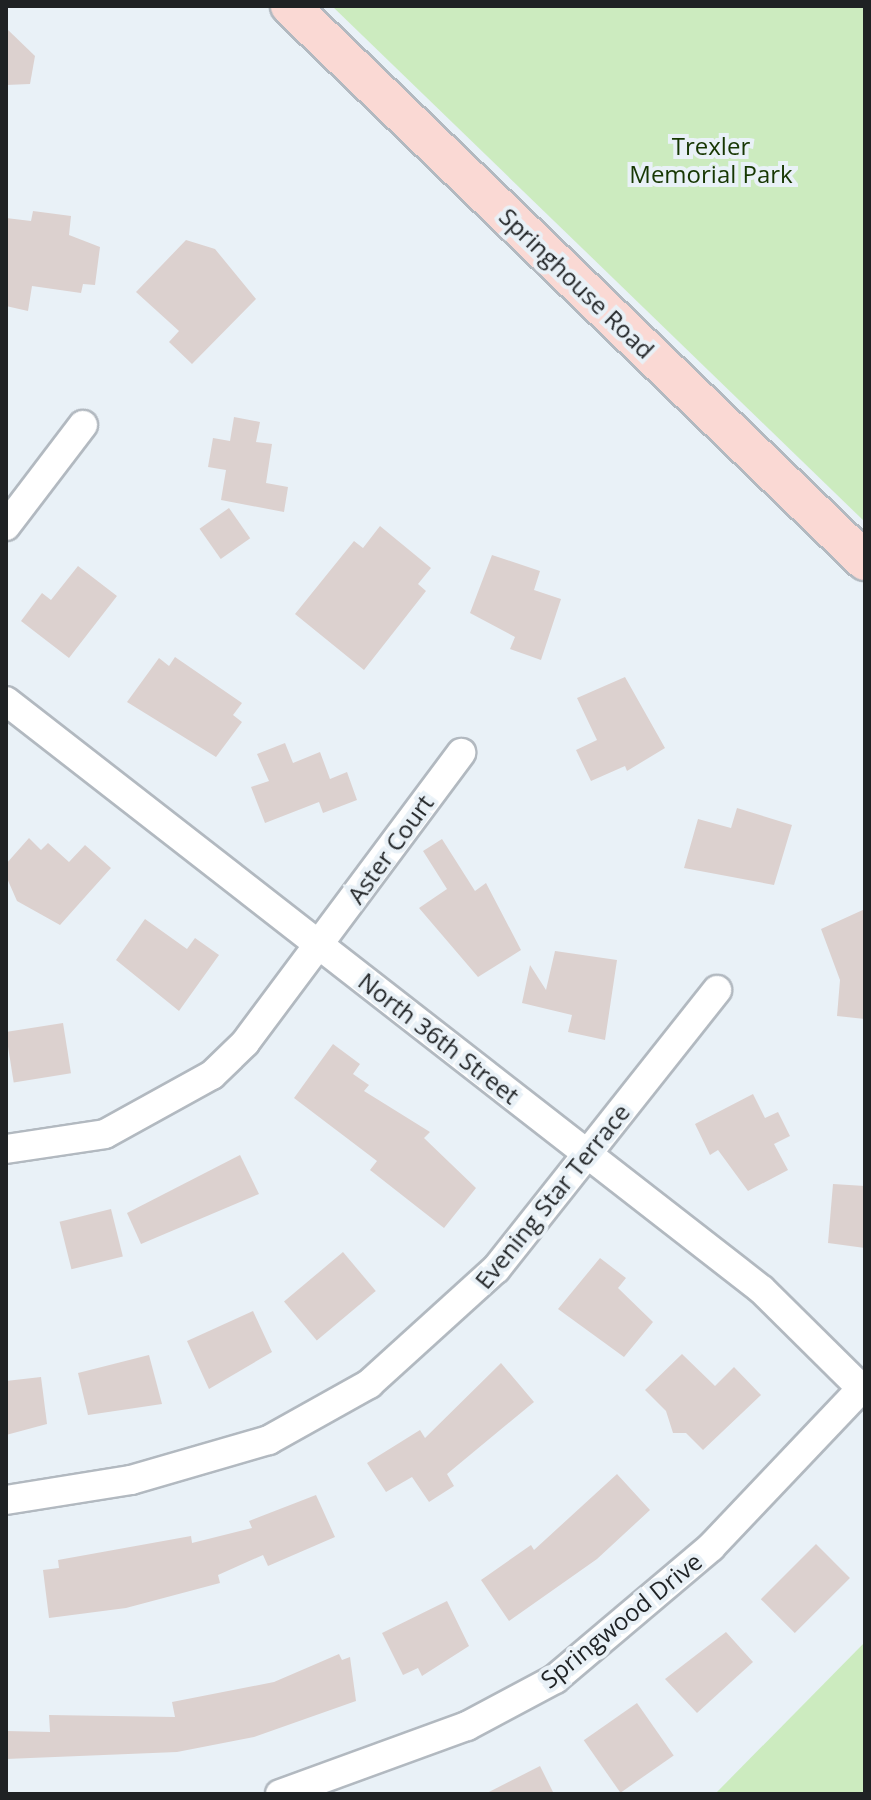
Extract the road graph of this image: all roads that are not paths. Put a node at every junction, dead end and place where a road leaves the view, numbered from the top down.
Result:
1 (290, 6) edge
2 (83, 425) dead end
3 (6, 526) edge
4 (865, 561) edge
5 (6, 701) edge
6 (461, 753) dead end
7 (320, 945) junction
8 (717, 990) dead end
9 (6, 1149) edge
10 (588, 1155) junction
11 (863, 1387) edge
12 (6, 1500) edge
13 (280, 1794) edge

1 - 4 street, Springhouse Road
2 - 3 street
5 - 7 street, North 36th Street
6 - 7 street, Aster Court
7 - 9 street, Aster Court
7 - 10 street, North 36th Street
8 - 10 street, Evening Star Terrace
10 - 11 street, North 36th Street
10 - 12 street, Evening Star Terrace
11 - 13 street, Springwood Drive

